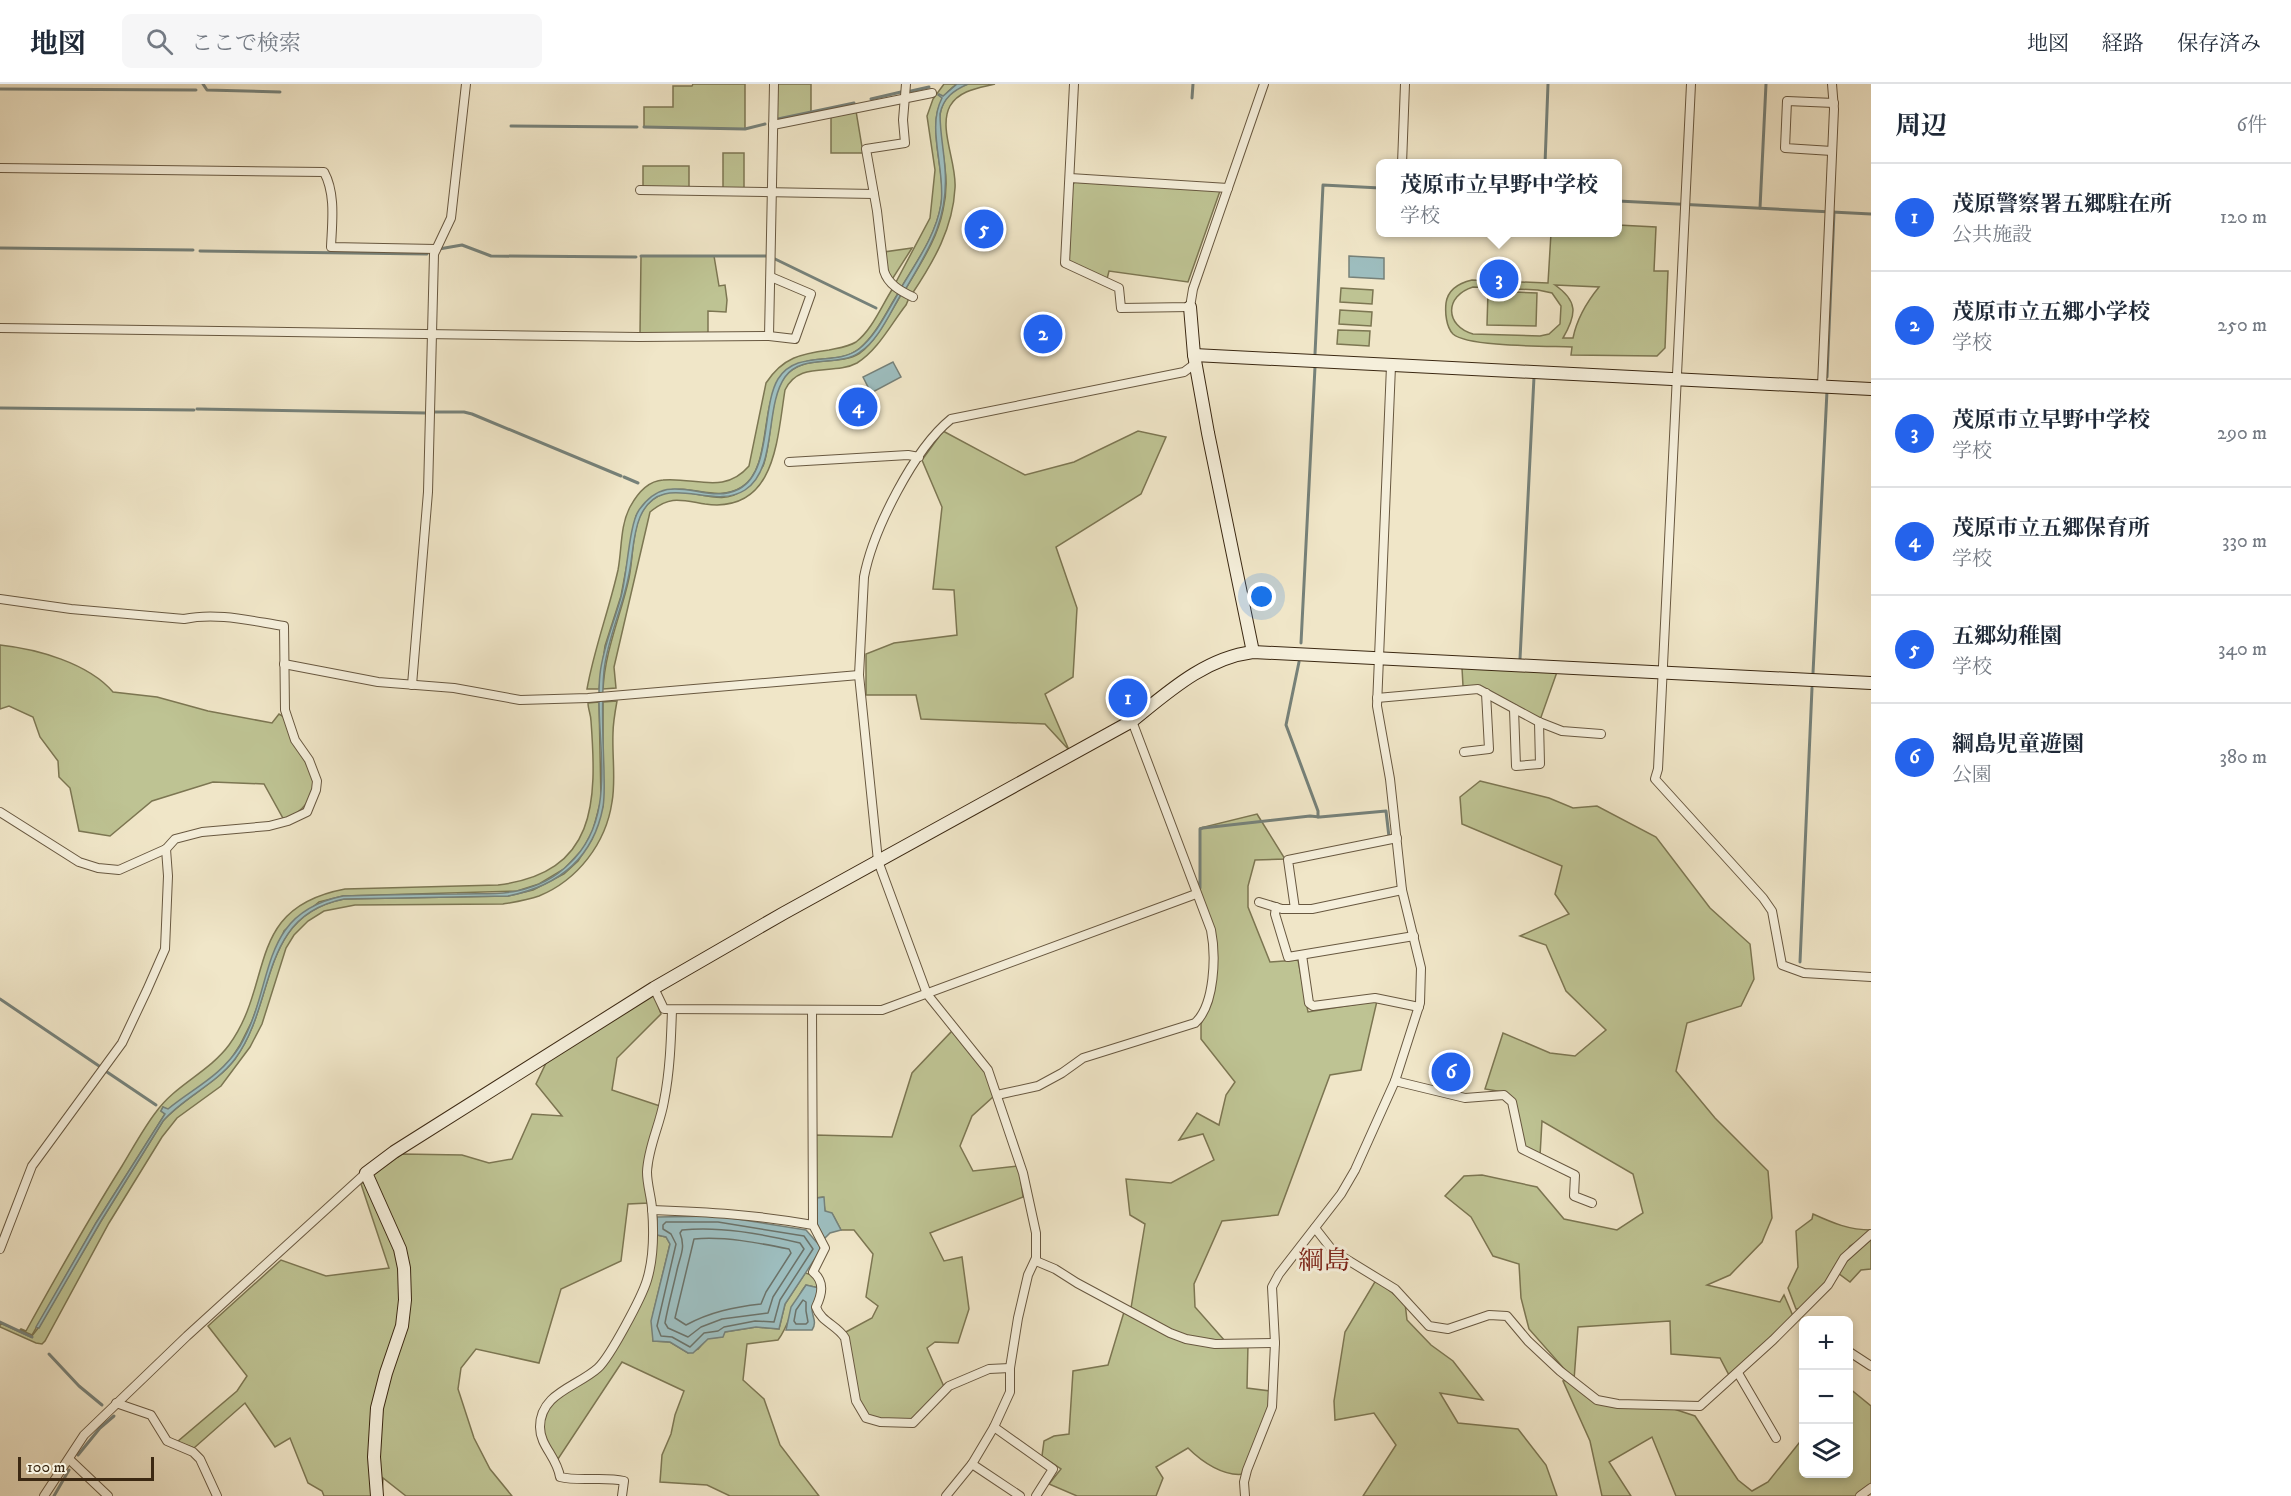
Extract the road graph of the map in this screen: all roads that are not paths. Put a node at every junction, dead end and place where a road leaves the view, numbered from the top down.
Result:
1 (466, 84) edge
2 (774, 84) edge
3 (906, 84) edge
4 (1074, 84) edge
5 (1264, 84) edge
6 (1405, 84) edge
7 (1691, 84) edge
8 (1832, 84) edge
9 (932, 93) dead end
10 (905, 97) junction
11 (1834, 103) junction
12 (774, 125) junction
13 (1832, 151) junction
14 (1401, 159) edge
15 (0, 168) edge
16 (1070, 178) junction
17 (1228, 188) junction
18 (640, 190) dead end
19 (772, 192) junction
20 (874, 194) junction
21 (436, 249) junction
22 (771, 277) junction
23 (912, 296) dead end
24 (1190, 308) junction
25 (0, 328) edge
26 (431, 333) junction
27 (769, 336) junction
28 (1195, 359) junction
29 (1391, 366) junction
30 (1676, 379) junction
31 (1822, 386) junction
32 (1871, 389) edge
33 (919, 457) junction
34 (789, 462) dead end
35 (0, 599) edge
36 (1253, 652) junction
37 (1378, 659) junction
38 (284, 664) junction
39 (1663, 673) junction
40 (859, 675) junction
41 (1871, 683) edge
42 (412, 685) junction
43 (1486, 693) junction
44 (1377, 698) junction
45 (1515, 709) junction
46 (1132, 721) junction
47 (1539, 722) junction
48 (1601, 735) dead end
49 (1464, 752) dead end
50 (0, 812) edge
51 (1396, 838) junction
52 (166, 849) junction
53 (878, 861) junction
54 (1402, 891) junction
55 (1196, 894) junction
56 (1259, 902) dead end
57 (1276, 907) junction
58 (1295, 909) junction
59 (1414, 936) junction
60 (1302, 955) junction
61 (1871, 976) edge
62 (654, 988) junction
63 (927, 994) junction
64 (1419, 1006) junction
65 (672, 1010) junction
66 (812, 1010) junction
67 (1395, 1081) junction
68 (997, 1095) junction
69 (366, 1173) junction
70 (1592, 1203) dead end
71 (652, 1210) junction
72 (813, 1226) junction
73 (1315, 1228) junction
74 (1871, 1234) edge
75 (0, 1249) edge
76 (1036, 1261) junction
77 (1803, 1316) edge
78 (1799, 1320) edge
79 (1275, 1343) junction
80 (1853, 1354) edge
81 (1871, 1366) edge
82 (1010, 1368) junction
83 (1738, 1373) junction
84 (116, 1403) junction
85 (993, 1427) junction
86 (1776, 1438) dead end
87 (69, 1459) junction
88 (972, 1464) junction
89 (1871, 1488) edge
90 (44, 1496) edge
91 (108, 1496) edge
92 (217, 1496) edge
93 (377, 1496) edge
94 (622, 1496) edge
95 (946, 1496) edge
96 (1020, 1496) edge
97 (1036, 1496) edge
98 (1245, 1496) edge
99 (1860, 1496) edge

1 - 21 street
2 - 12 street
3 - 10 street
4 - 16 street
5 - 17 street
6 - 14 street
7 - 30 street
8 - 11 street
9 - 10 street
10 - 12 street
10 - 20 street
11 - 13 street
11 - 13 street
12 - 19 street
13 - 31 street
15 - 21 street
16 - 17 street
16 - 24 street
17 - 24 street
18 - 19 street
19 - 20 street
19 - 22 street
20 - 23 street
21 - 26 street
22 - 27 street
22 - 27 street
24 - 28 street
25 - 26 street
26 - 27 street
26 - 42 street
28 - 29 street
28 - 33 street
28 - 36 street
29 - 30 street
29 - 37 street
30 - 31 street
30 - 39 street
31 - 32 street
33 - 34 street
33 - 40 street
35 - 38 street
36 - 37 street
36 - 46 street
37 - 39 street
37 - 44 street
38 - 42 street
38 - 52 street
39 - 41 street
39 - 61 street
40 - 42 street
40 - 53 street
43 - 44 street
43 - 45 street
43 - 49 street
44 - 51 street
45 - 47 street
45 - 47 street
46 - 53 street
46 - 55 street
47 - 48 street
50 - 52 street
51 - 54 street
51 - 58 street
52 - 75 street
53 - 62 street
53 - 63 street
54 - 58 street
54 - 59 street
55 - 63 street
55 - 68 street
56 - 57 street
57 - 58 street
57 - 60 street
59 - 60 street
59 - 64 street
60 - 64 street
62 - 65 street
62 - 69 street
63 - 66 street
63 - 68 street
64 - 67 street
65 - 66 street
65 - 71 street
66 - 72 street
67 - 70 street
67 - 73 street
68 - 76 street
69 - 84 street
69 - 93 street
71 - 72 street
71 - 94 street
72 - 82 street
73 - 79 street
73 - 83 street
74 - 77 street
76 - 79 street
76 - 82 street
78 - 83 street
79 - 98 street
80 - 81 street
82 - 85 street
83 - 86 street
84 - 87 street
84 - 92 street
85 - 88 street
85 - 97 street
87 - 90 street
87 - 91 street
88 - 95 street
88 - 96 street
89 - 99 street

